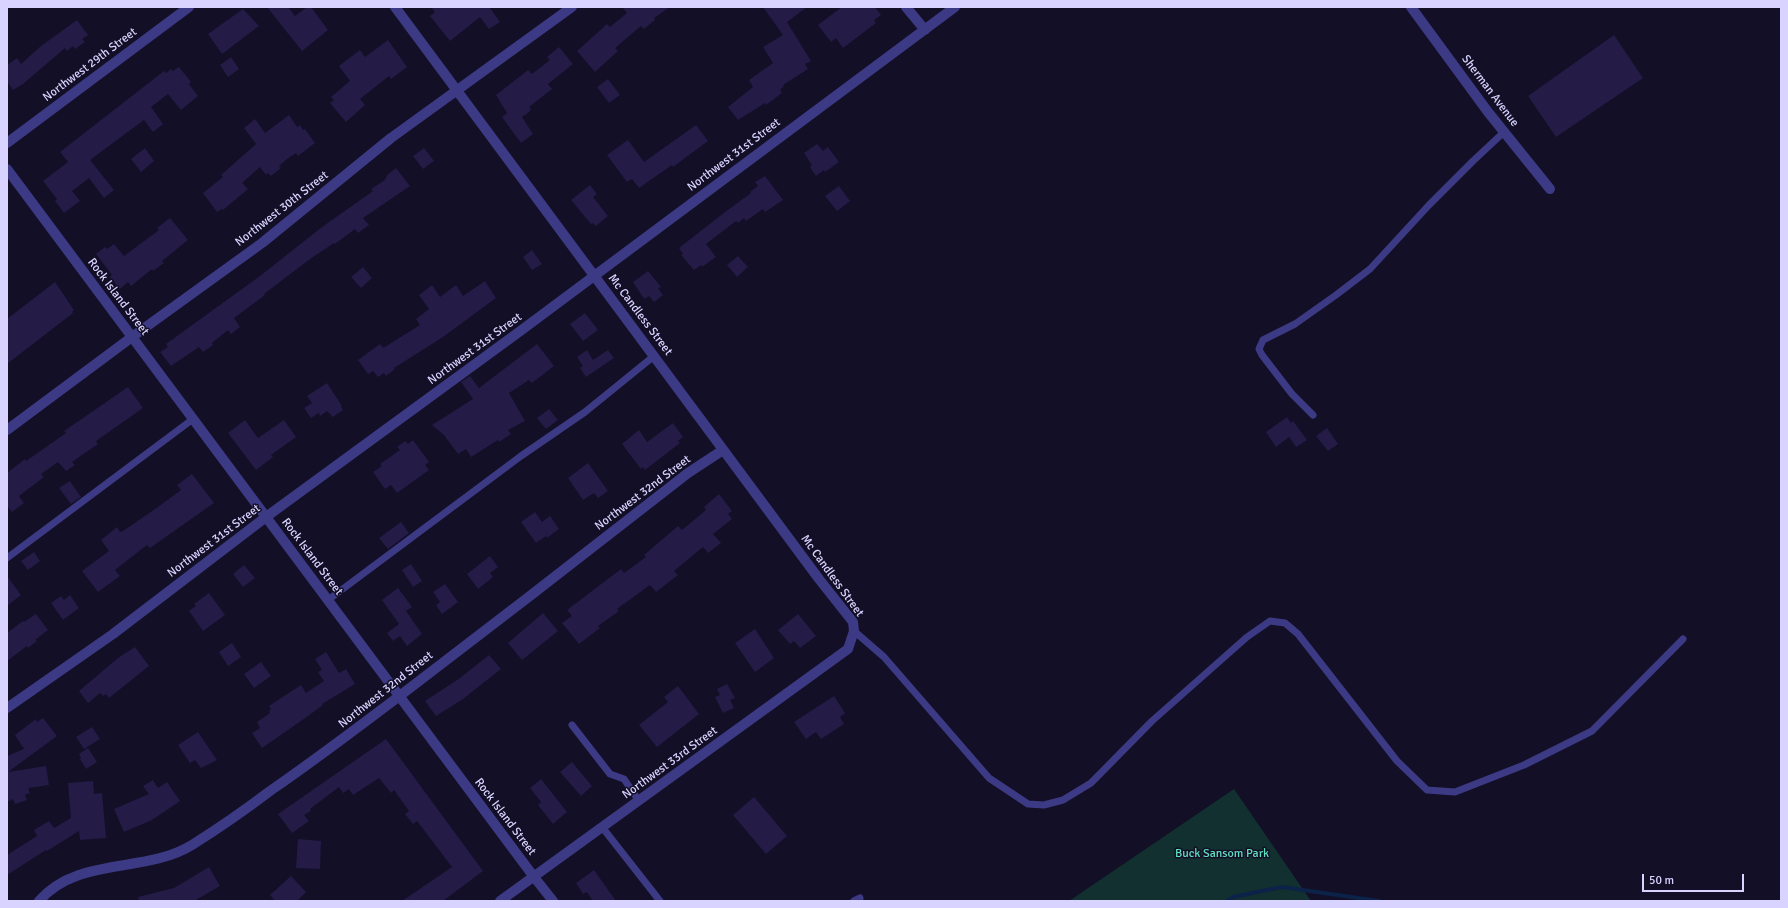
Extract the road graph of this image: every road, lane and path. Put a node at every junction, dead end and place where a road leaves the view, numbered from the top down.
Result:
1 (190, 7) edge
2 (395, 7) edge
3 (572, 7) edge
4 (906, 7) edge
5 (956, 7) edge
6 (1410, 7) edge
7 (925, 30) junction
8 (457, 90) junction
9 (1504, 132) junction
10 (7, 143) edge
11 (7, 169) edge
12 (1550, 189) dead end
13 (594, 276) junction
14 (132, 336) junction
15 (654, 356) junction
16 (1313, 415) dead end
17 (193, 419) junction
18 (7, 430) edge
19 (723, 450) junction
20 (266, 517) junction
21 (7, 558) edge
22 (328, 600) junction
23 (854, 632) junction
24 (1683, 639) dead end
25 (852, 642) joint
26 (399, 696) junction
27 (7, 708) edge
28 (572, 725) dead end
29 (639, 801) junction
30 (602, 827) junction
31 (534, 877) junction
32 (39, 901) edge
33 (500, 901) edge
34 (554, 901) edge
35 (660, 901) edge

1 - 10 street, Northwest 29th Street
2 - 8 street, Mc Candless Street
3 - 8 street, Northwest 30th Street
4 - 7 street
5 - 7 street, Northwest 31st Street
6 - 9 street, Sherman Avenue
7 - 13 street, Northwest 31st Street
8 - 13 street, Mc Candless Street
8 - 14 street, Northwest 30th Street
9 - 12 street, Sherman Avenue
9 - 16 lane
11 - 14 street, Rock Island Street
13 - 15 street, Mc Candless Street
13 - 20 street, Northwest 31st Street
14 - 17 street, Rock Island Street
14 - 18 street, Northwest 30th Street
15 - 19 street, Mc Candless Street
15 - 22 lane
17 - 20 street, Rock Island Street
17 - 21 lane
19 - 23 street, Mc Candless Street
19 - 26 street, Northwest 32nd Street
20 - 22 street, Rock Island Street
20 - 27 street, Northwest 31st Street
22 - 26 street, Rock Island Street
23 - 24 lane
23 - 25 street, Mc Candless Street
25 - 29 street, Northwest 33rd Street
26 - 31 street, Rock Island Street
26 - 32 street, Northwest 32nd Street
28 - 29 lane
29 - 30 street, Northwest 33rd Street
30 - 31 street, Northwest 33rd Street
30 - 35 lane
31 - 33 street, Northwest 33rd Street
31 - 34 street, Rock Island Street

